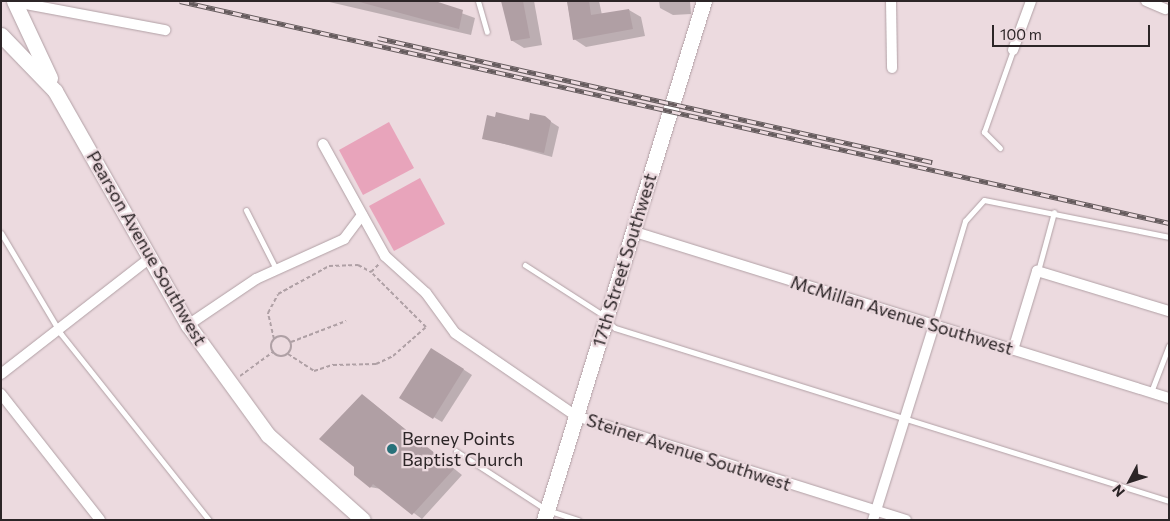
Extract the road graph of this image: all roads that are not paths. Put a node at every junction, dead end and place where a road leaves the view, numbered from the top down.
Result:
1 (478, 1) edge
2 (704, 1) edge
3 (891, 1) edge
4 (1032, 1) edge
5 (1146, 1) edge
6 (15, 2) edge
7 (1165, 9) dead end
8 (165, 30) dead end
9 (487, 32) dead end
10 (1, 35) edge
11 (1013, 50) joint
12 (892, 68) dead end
13 (56, 91) junction
14 (323, 144) dead end
15 (1000, 148) dead end
16 (246, 210) dead end
17 (1054, 212) junction
18 (362, 215) junction
19 (635, 232) junction
20 (1, 233) edge
21 (1169, 237) edge
22 (150, 258) junction
23 (525, 265) dead end
24 (276, 269) junction
25 (1037, 272) junction
26 (1169, 311) edge
27 (606, 320) junction
28 (188, 325) junction
29 (934, 325) junction
30 (60, 329) junction
31 (1169, 345) edge
32 (1013, 350) junction
33 (1, 374) edge
34 (1151, 392) junction
35 (1, 394) edge
36 (1169, 398) edge
37 (576, 416) junction
38 (905, 418) junction
39 (456, 451) dead end
40 (1169, 501) edge
41 (546, 515) edge
42 (874, 515) edge
43 (100, 520) edge
44 (209, 520) edge
45 (363, 520) edge
46 (578, 520) edge
47 (906, 520) edge

1 - 9 lane
2 - 19 street, 17th Street Southwest
3 - 12 street
4 - 11 street
5 - 7 street
6 - 8 street
6 - 13 street
10 - 13 street, Pearson Avenue Southwest
11 - 15 lane
13 - 22 street, Pearson Avenue Southwest
14 - 18 street, Steiner Avenue Southwest
16 - 24 lane
17 - 21 lane
17 - 25 lane
17 - 29 lane
18 - 24 street
18 - 37 street, Steiner Avenue Southwest
19 - 27 street, 17th Street Southwest
19 - 29 street, McMillan Avenue Southwest
20 - 30 lane
22 - 28 street, Pearson Avenue Southwest
22 - 30 street
23 - 27 lane
24 - 28 street
25 - 26 street
25 - 32 street
27 - 37 street, 17th Street Southwest
27 - 38 lane
28 - 45 street, Pearson Avenue Southwest
29 - 32 street, McMillan Avenue Southwest
29 - 38 street
30 - 33 street
30 - 44 lane
31 - 34 lane
32 - 34 street, McMillan Avenue Southwest
34 - 36 street, McMillan Avenue Southwest
35 - 43 street
37 - 41 street, 17th Street Southwest
37 - 42 street, Steiner Avenue Southwest
38 - 40 lane
38 - 42 street
39 - 41 lane
41 - 46 lane
42 - 47 street, Steiner Avenue Southwest

